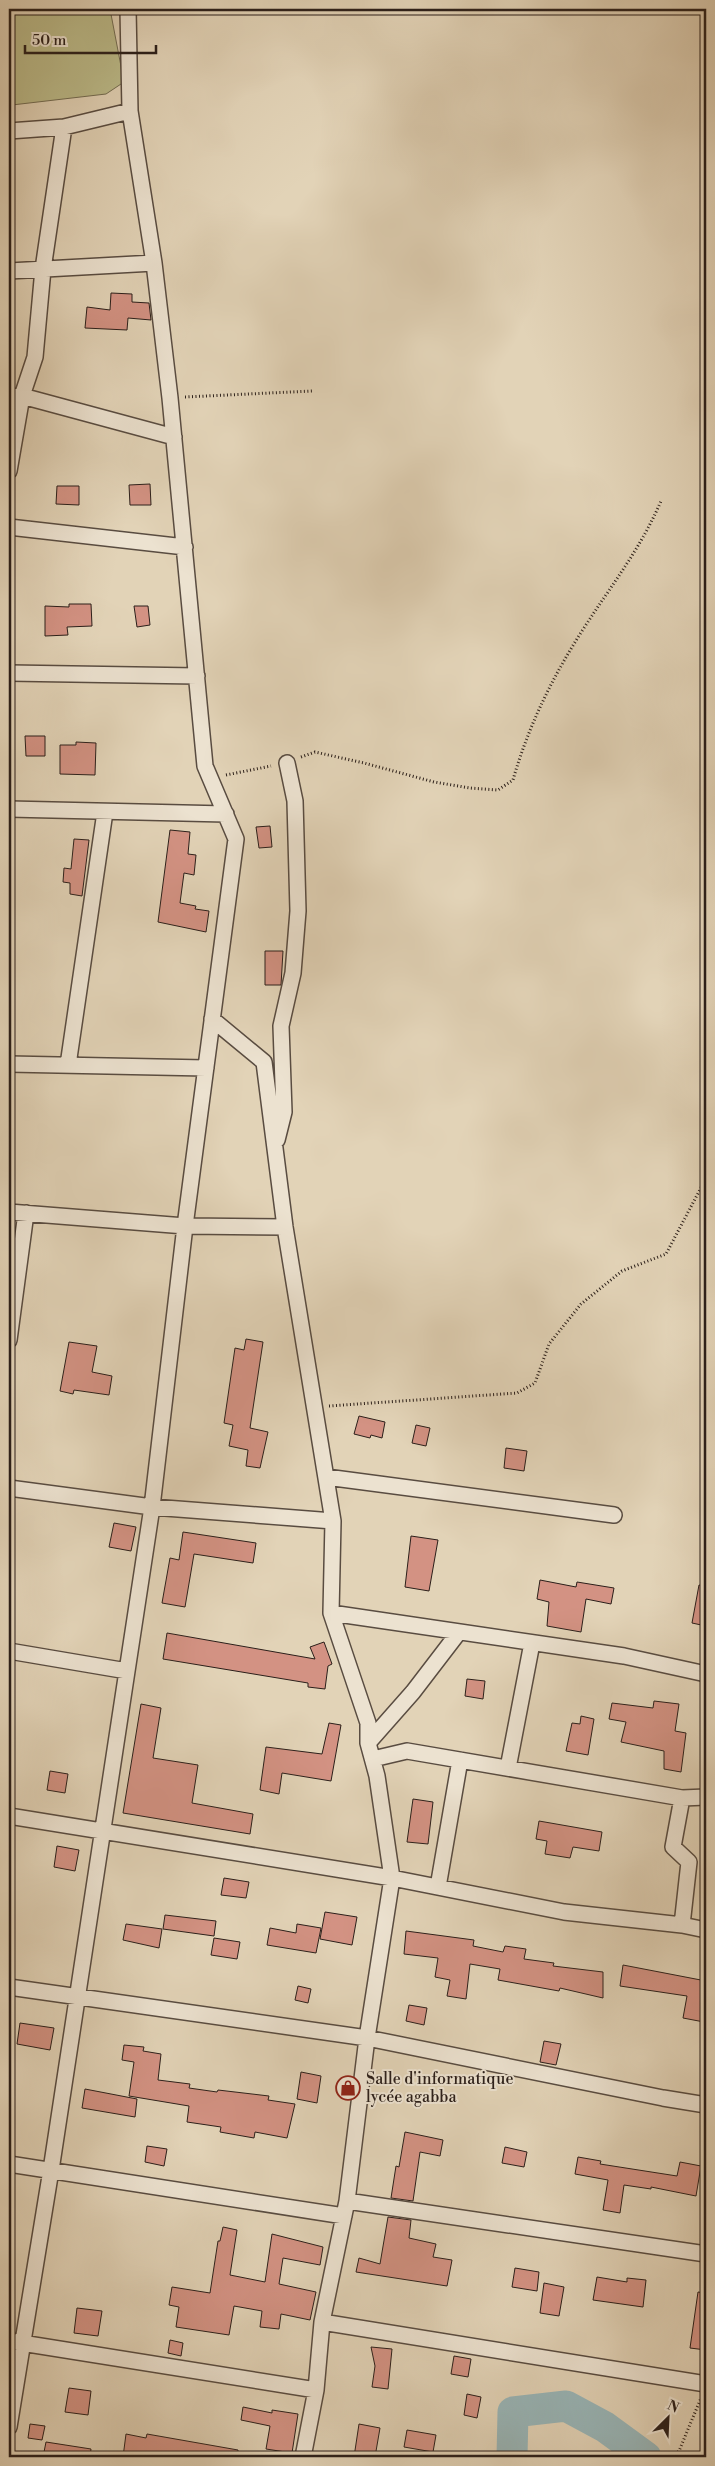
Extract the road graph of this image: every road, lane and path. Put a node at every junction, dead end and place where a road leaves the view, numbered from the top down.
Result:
1 (128, 9) edge
2 (130, 111) junction
3 (64, 127) junction
4 (9, 131) edge
5 (154, 263) junction
6 (43, 269) junction
7 (9, 271) edge
8 (312, 390) dead end
9 (16, 396) edge
10 (170, 398) junction
11 (174, 437) junction
12 (9, 471) edge
13 (661, 501) dead end
14 (9, 527) edge
15 (185, 547) junction
16 (9, 673) edge
17 (197, 676) junction
18 (286, 762) junction
19 (211, 778) junction
20 (9, 809) edge
21 (105, 812) junction
22 (226, 814) junction
23 (212, 1019) junction
24 (9, 1064) edge
25 (68, 1065) junction
26 (206, 1068) junction
27 (275, 1149) junction
28 (706, 1155) edge
29 (9, 1212) edge
30 (26, 1213) junction
31 (185, 1226) junction
32 (284, 1226) junction
33 (9, 1340) edge
34 (316, 1408) junction
35 (326, 1477) junction
36 (9, 1488) edge
37 (152, 1507) junction
38 (614, 1514) dead end
39 (333, 1521) junction
40 (331, 1612) junction
41 (459, 1632) junction
42 (532, 1643) junction
43 (9, 1651) edge
44 (127, 1671) junction
45 (706, 1674) edge
46 (368, 1743) junction
47 (373, 1759) junction
48 (460, 1760) junction
49 (508, 1768) junction
50 (706, 1797) edge
51 (682, 1798) junction
52 (9, 1816) edge
53 (102, 1831) junction
54 (392, 1878) junction
55 (438, 1887) junction
56 (682, 1925) junction
57 (706, 1930) edge
58 (9, 1987) edge
59 (77, 1996) junction
60 (367, 2038) junction
61 (706, 2105) edge
62 (9, 2164) edge
63 (51, 2170) junction
64 (347, 2201) junction
65 (344, 2216) junction
66 (706, 2254) edge
67 (322, 2322) junction
68 (15, 2342) edge
69 (705, 2389) edge
70 (316, 2390) junction
71 (9, 2428) edge
72 (303, 2457) edge
73 (673, 2457) edge

1 - 2 street
2 - 3 street
2 - 5 street
3 - 4 street
3 - 6 street
5 - 6 street
5 - 10 street
6 - 7 street
6 - 9 street
8 - 10 path
9 - 11 street
9 - 12 street
10 - 11 street
11 - 15 street
13 - 18 path
14 - 15 street
15 - 17 street
16 - 17 street
17 - 19 street
18 - 19 path
18 - 27 street
19 - 22 street
20 - 21 street
21 - 22 street
21 - 25 street
22 - 23 street
23 - 26 street
23 - 27 street
24 - 25 street
25 - 26 street
26 - 31 street
27 - 32 street
28 - 34 path
29 - 30 street
30 - 31 street
30 - 33 street
31 - 32 street
31 - 37 street
32 - 34 street
34 - 35 street
35 - 38 street
35 - 39 street
36 - 37 street
37 - 39 street
37 - 44 street
39 - 40 street
40 - 41 street
40 - 46 street
41 - 42 street
41 - 46 street
42 - 45 street
42 - 49 street
43 - 44 street
44 - 53 street
46 - 47 street
47 - 48 street
47 - 54 street
48 - 49 street
48 - 55 street
49 - 51 street
50 - 51 street
51 - 56 street
52 - 53 street
53 - 54 street
53 - 59 street
54 - 55 street
54 - 60 street
55 - 56 street
56 - 57 street
58 - 59 street
59 - 60 street
59 - 63 street
60 - 61 street
60 - 64 street
62 - 63 street
63 - 65 street
63 - 68 street
64 - 65 street
64 - 66 street
65 - 67 street
67 - 69 street
67 - 70 street
68 - 70 street
68 - 71 street
69 - 73 path
70 - 72 street

